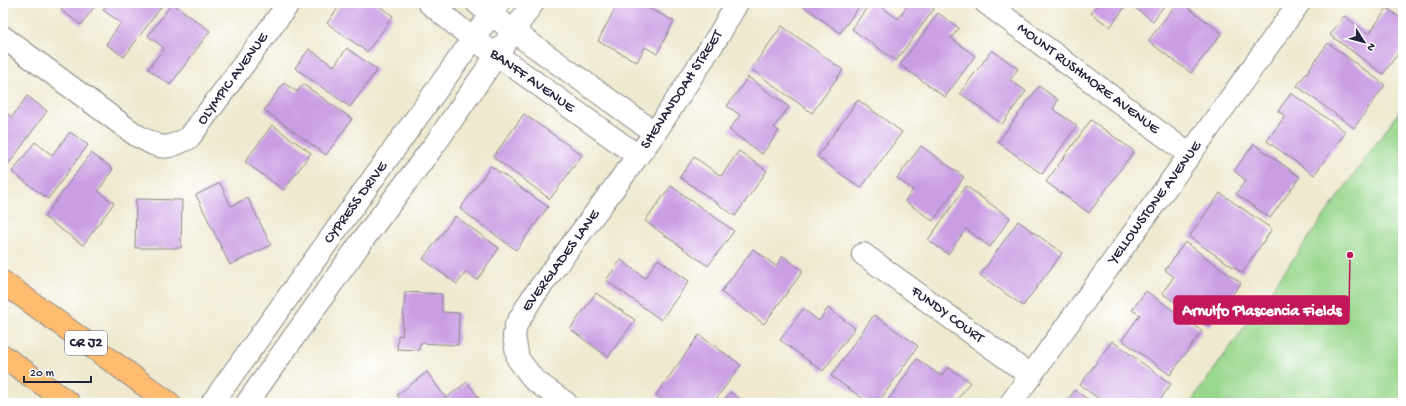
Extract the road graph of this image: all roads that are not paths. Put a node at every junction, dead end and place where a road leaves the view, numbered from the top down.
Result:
1 (289, 3) edge
2 (429, 3) edge
3 (532, 3) edge
4 (736, 3) edge
5 (986, 3) edge
6 (1299, 3) edge
7 (489, 7) edge
8 (513, 32) junction
9 (3, 37) edge
10 (473, 40) junction
11 (497, 55) junction
12 (655, 133) junction
13 (1190, 155) junction
14 (638, 156) junction
15 (863, 254) dead end
16 (3, 282) edge
17 (3, 356) edge
18 (1031, 376) junction
19 (69, 403) edge
20 (168, 403) edge
21 (212, 403) edge
22 (248, 403) edge
23 (566, 403) edge
24 (1011, 403) edge

1 - 9 street, OLYMPIC AVENUE
2 - 10 street, BANFF AVENUE
3 - 8 street, CYPRESS DRIVE
4 - 12 street, SHENANDOAH STREET
5 - 13 street, MOUNT RUSHMORE AVENUE
6 - 13 street, YELLOWSTONE AVENUE
7 - 8 street, BANFF AVENUE
7 - 10 street, CYPRESS DRIVE
8 - 11 street, CYPRESS DRIVE
8 - 12 street, BANFF AVENUE
10 - 11 street, BANFF AVENUE
10 - 21 street, CYPRESS DRIVE
11 - 14 street, BANFF AVENUE
11 - 22 street, CYPRESS DRIVE
12 - 14 street, SHENANDOAH STREET
13 - 18 street, YELLOWSTONE AVENUE
14 - 23 street, EVERGLADES LANE
15 - 18 street, FUNDY COURT
16 - 20 main road, CR J2
17 - 19 main road
18 - 24 street, YELLOWSTONE AVENUE

